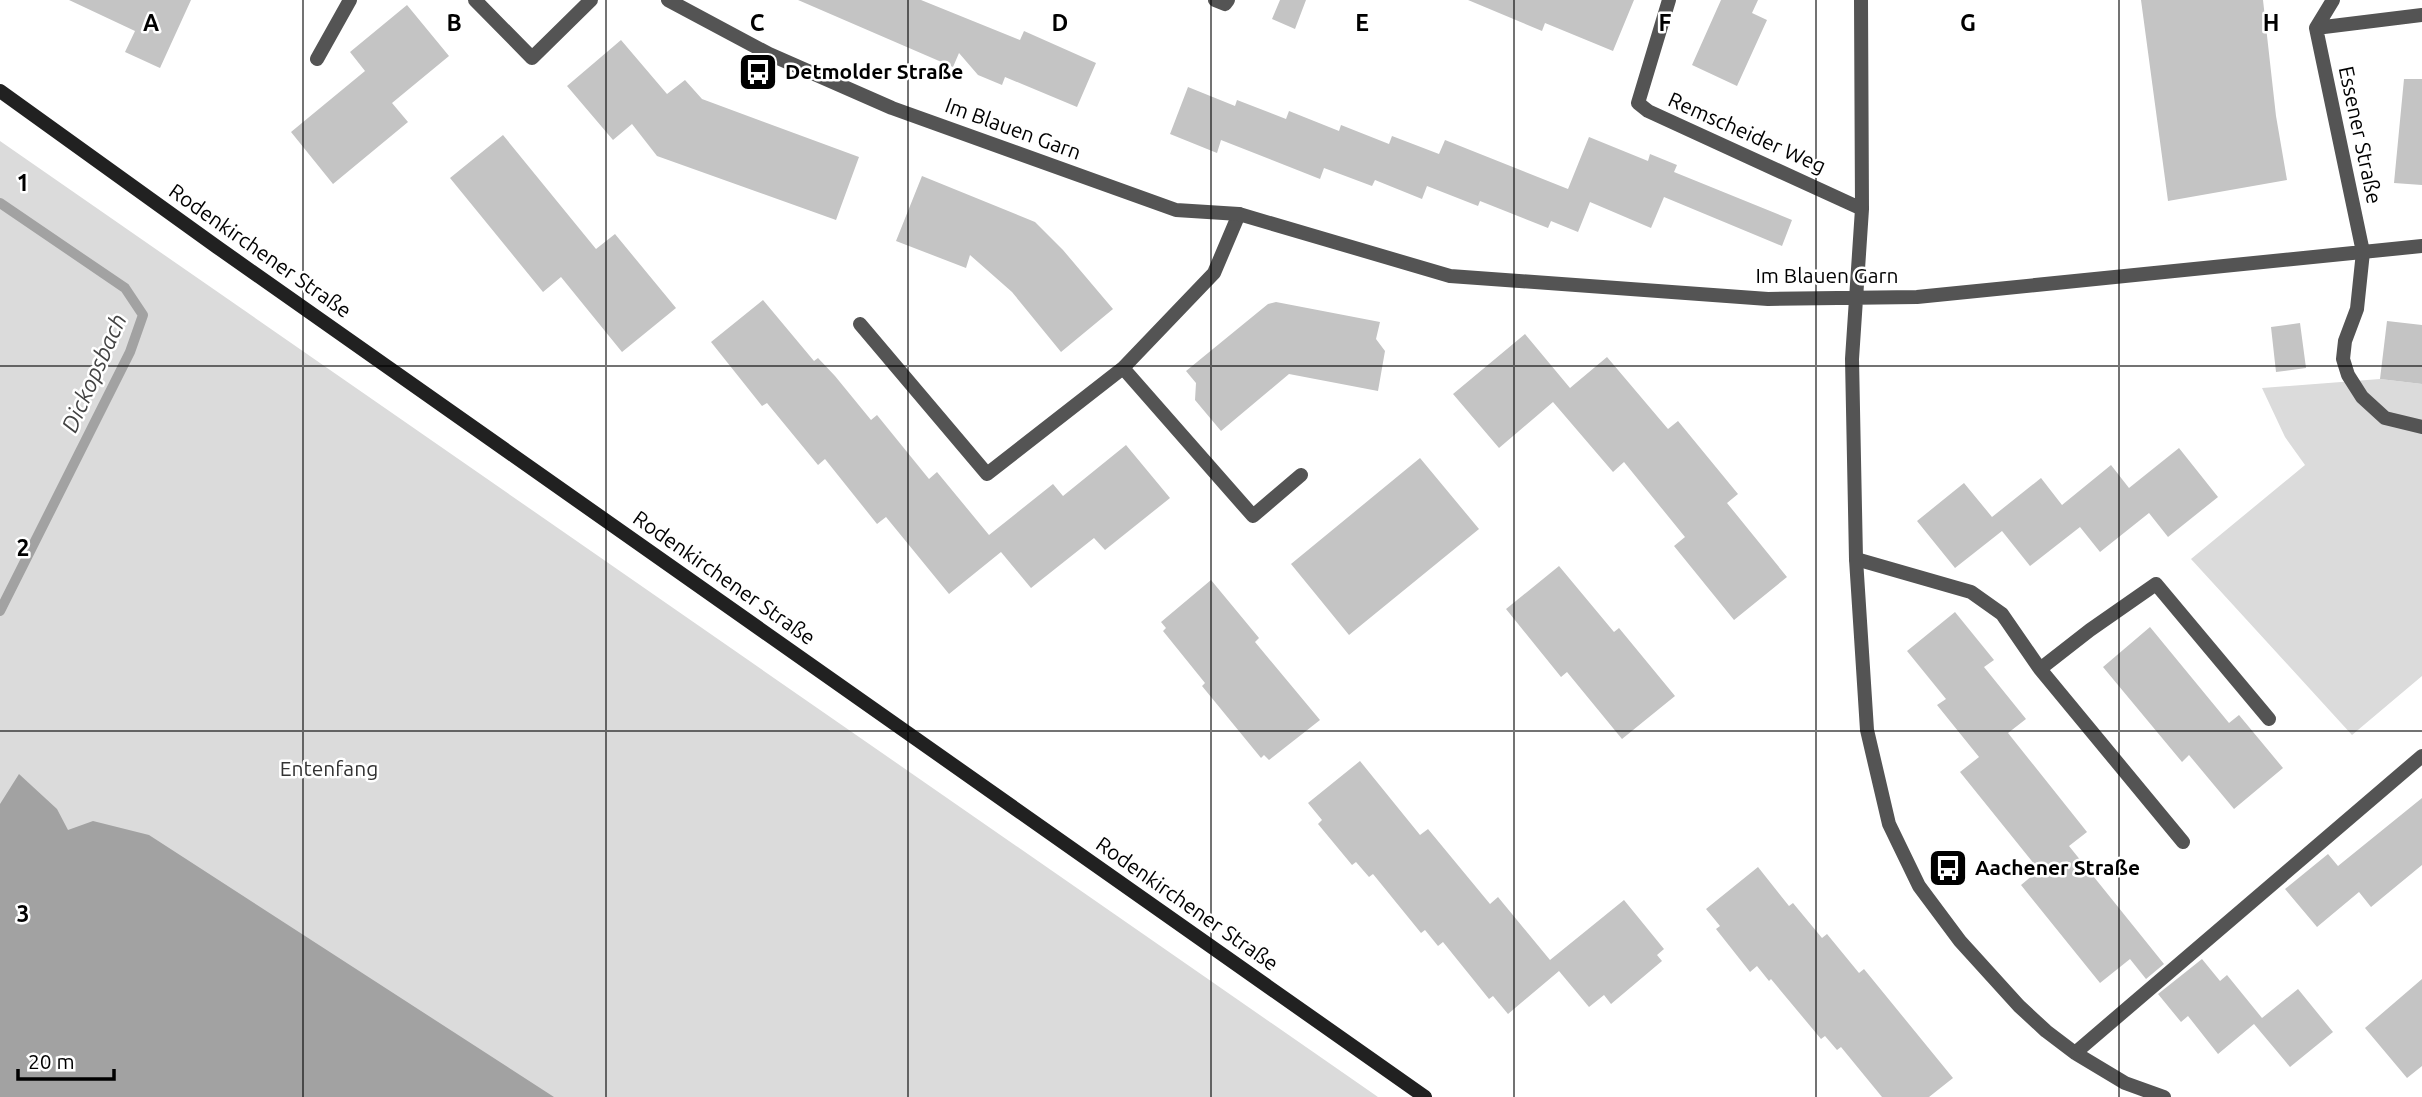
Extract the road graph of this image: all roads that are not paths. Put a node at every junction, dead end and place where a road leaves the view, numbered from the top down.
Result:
1 (350, 0) edge
2 (475, 0) edge
3 (591, 0) edge
4 (668, 0) edge
5 (1215, 0) edge
6 (1228, 0) edge
7 (1669, 0) edge
8 (1861, 0) edge
9 (2333, 0) edge
10 (2422, 15) edge
11 (2316, 28) junction
12 (317, 59) dead end
13 (0, 91) edge
14 (1862, 209) junction
15 (1239, 214) junction
16 (2422, 246) edge
17 (2363, 252) junction
18 (1856, 297) junction
19 (860, 324) dead end
20 (1123, 368) junction
21 (2422, 427) edge
22 (1301, 475) dead end
23 (1856, 559) junction
24 (2040, 669) junction
25 (2269, 719) dead end
26 (2422, 755) edge
27 (2183, 842) dead end
28 (2075, 1053) junction
29 (1425, 1097) edge
30 (2164, 1097) edge

1 - 12 street
2 - 3 street
4 - 15 street, Im Blauen Garn
5 - 6 street
7 - 14 street, Remscheider Weg
8 - 14 street
9 - 11 street
10 - 11 street
11 - 17 street, Essener Straße
13 - 29 main road, Rodenkirchener Straße
14 - 18 street
15 - 18 street, Im Blauen Garn
15 - 20 street
16 - 17 street, Im Blauen Garn
17 - 18 street, Im Blauen Garn
17 - 21 street, Essener Straße
18 - 23 street
19 - 20 street
20 - 22 street
23 - 24 street
23 - 28 street
24 - 25 street
24 - 27 street
26 - 28 street
28 - 30 street

